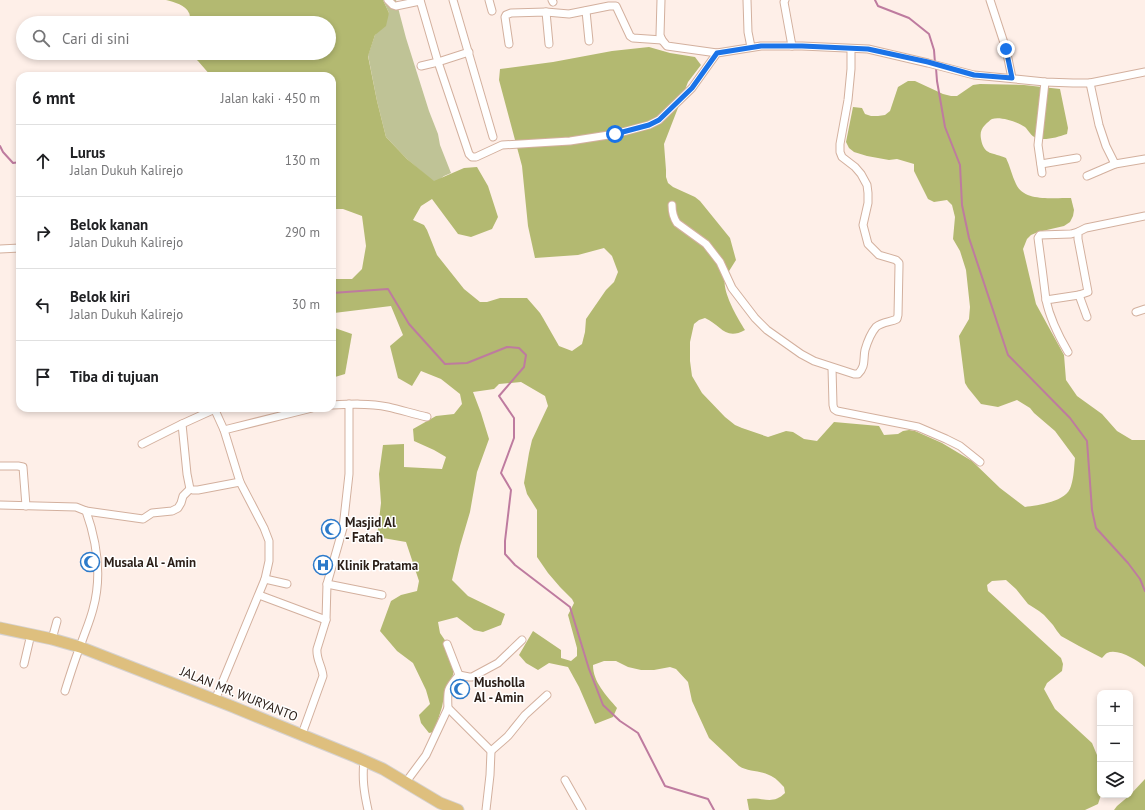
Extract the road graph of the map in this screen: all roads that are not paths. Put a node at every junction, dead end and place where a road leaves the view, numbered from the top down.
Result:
1 (388, 0) edge
2 (420, 0) edge
3 (453, 0) edge
4 (489, 0) edge
5 (661, 0) edge
6 (747, 0) edge
7 (785, 0) edge
8 (990, 0) edge
9 (492, 11) dead end
10 (586, 11) junction
11 (546, 12) junction
12 (662, 40) junction
13 (589, 41) dead end
14 (509, 44) dead end
15 (549, 44) dead end
16 (792, 46) junction
17 (751, 47) junction
18 (851, 49) junction
19 (469, 52) junction
20 (717, 53) junction
21 (438, 62) junction
22 (421, 66) dead end
23 (1145, 72) edge
24 (1012, 78) junction
25 (1045, 82) junction
26 (1090, 83) junction
27 (493, 137) dead end
28 (1078, 158) dead end
29 (1145, 160) edge
30 (1041, 164) junction
31 (1115, 164) junction
32 (1042, 173) dead end
33 (1087, 176) dead end
34 (672, 205) dead end
35 (1145, 216) edge
36 (1078, 232) junction
37 (16, 248) edge
38 (0, 249) edge
39 (1078, 295) junction
40 (1046, 300) junction
41 (1145, 309) edge
42 (1136, 312) dead end
43 (1087, 317) dead end
44 (1068, 352) dead end
45 (832, 368) junction
46 (350, 404) junction
47 (336, 405) edge
48 (208, 412) edge
49 (215, 412) edge
50 (296, 412) edge
51 (427, 417) dead end
52 (182, 424) junction
53 (224, 430) junction
54 (142, 444) dead end
55 (980, 462) dead end
56 (0, 466) edge
57 (240, 482) junction
58 (190, 489) junction
59 (0, 505) edge
60 (26, 506) junction
61 (86, 512) junction
62 (265, 579) junction
63 (287, 584) dead end
64 (327, 584) junction
65 (259, 595) junction
66 (382, 595) dead end
67 (326, 620) junction
68 (57, 621) dead end
69 (0, 628) edge
70 (31, 634) junction
71 (52, 639) junction
72 (522, 640) dead end
73 (447, 644) dead end
74 (80, 647) junction
75 (24, 664) dead end
76 (459, 675) junction
77 (65, 691) dead end
78 (547, 695) dead end
79 (215, 700) junction
80 (448, 708) junction
81 (302, 734) junction
82 (491, 751) junction
83 (364, 760) junction
84 (566, 780) dead end
85 (406, 782) junction
86 (368, 810) edge
87 (458, 810) edge
88 (486, 810) edge
89 (582, 810) edge

1 - 2 street
2 - 21 street
3 - 19 street
4 - 9 street
5 - 12 street
6 - 17 street
7 - 16 street
8 - 24 street
10 - 11 street
10 - 12 street
10 - 13 street
11 - 14 street
11 - 15 street
12 - 20 street
16 - 17 street
16 - 18 street
17 - 20 street
18 - 24 street
18 - 45 street
19 - 21 street
19 - 27 street
20 - 21 street
21 - 22 street
23 - 26 street
24 - 25 street
25 - 26 street
25 - 30 street
26 - 31 street
28 - 30 street
29 - 31 street
30 - 32 street
31 - 33 street
34 - 45 street
35 - 36 street
36 - 39 street
36 - 40 street
37 - 38 street
39 - 40 street
39 - 43 street
40 - 44 street
41 - 42 street
45 - 55 street
46 - 47 street
46 - 51 street
46 - 64 street
48 - 52 street
49 - 53 street
50 - 53 street
52 - 54 street
52 - 58 street
53 - 57 street
56 - 60 street
57 - 58 street
57 - 62 street
58 - 61 street
59 - 60 street
60 - 61 street
61 - 74 street
62 - 63 street
62 - 65 street
64 - 66 street
64 - 67 street
65 - 67 street
65 - 79 street
67 - 81 street
68 - 71 street
69 - 70 main road, JALAN MR. WURYANTO
70 - 71 main road, JALAN MR. WURYANTO
70 - 75 street
71 - 74 main road, JALAN MR. WURYANTO
72 - 76 street
73 - 76 street
74 - 77 street
74 - 79 main road, JALAN MR. WURYANTO
76 - 80 street
78 - 82 street
79 - 81 main road, JALAN MR. WURYANTO
80 - 82 street
80 - 85 street
81 - 83 main road, JALAN MR. WURYANTO
82 - 88 street
83 - 85 main road, JALAN MR. WURYANTO
83 - 86 street
84 - 89 street
85 - 87 main road, JALAN MR. WURYANTO

